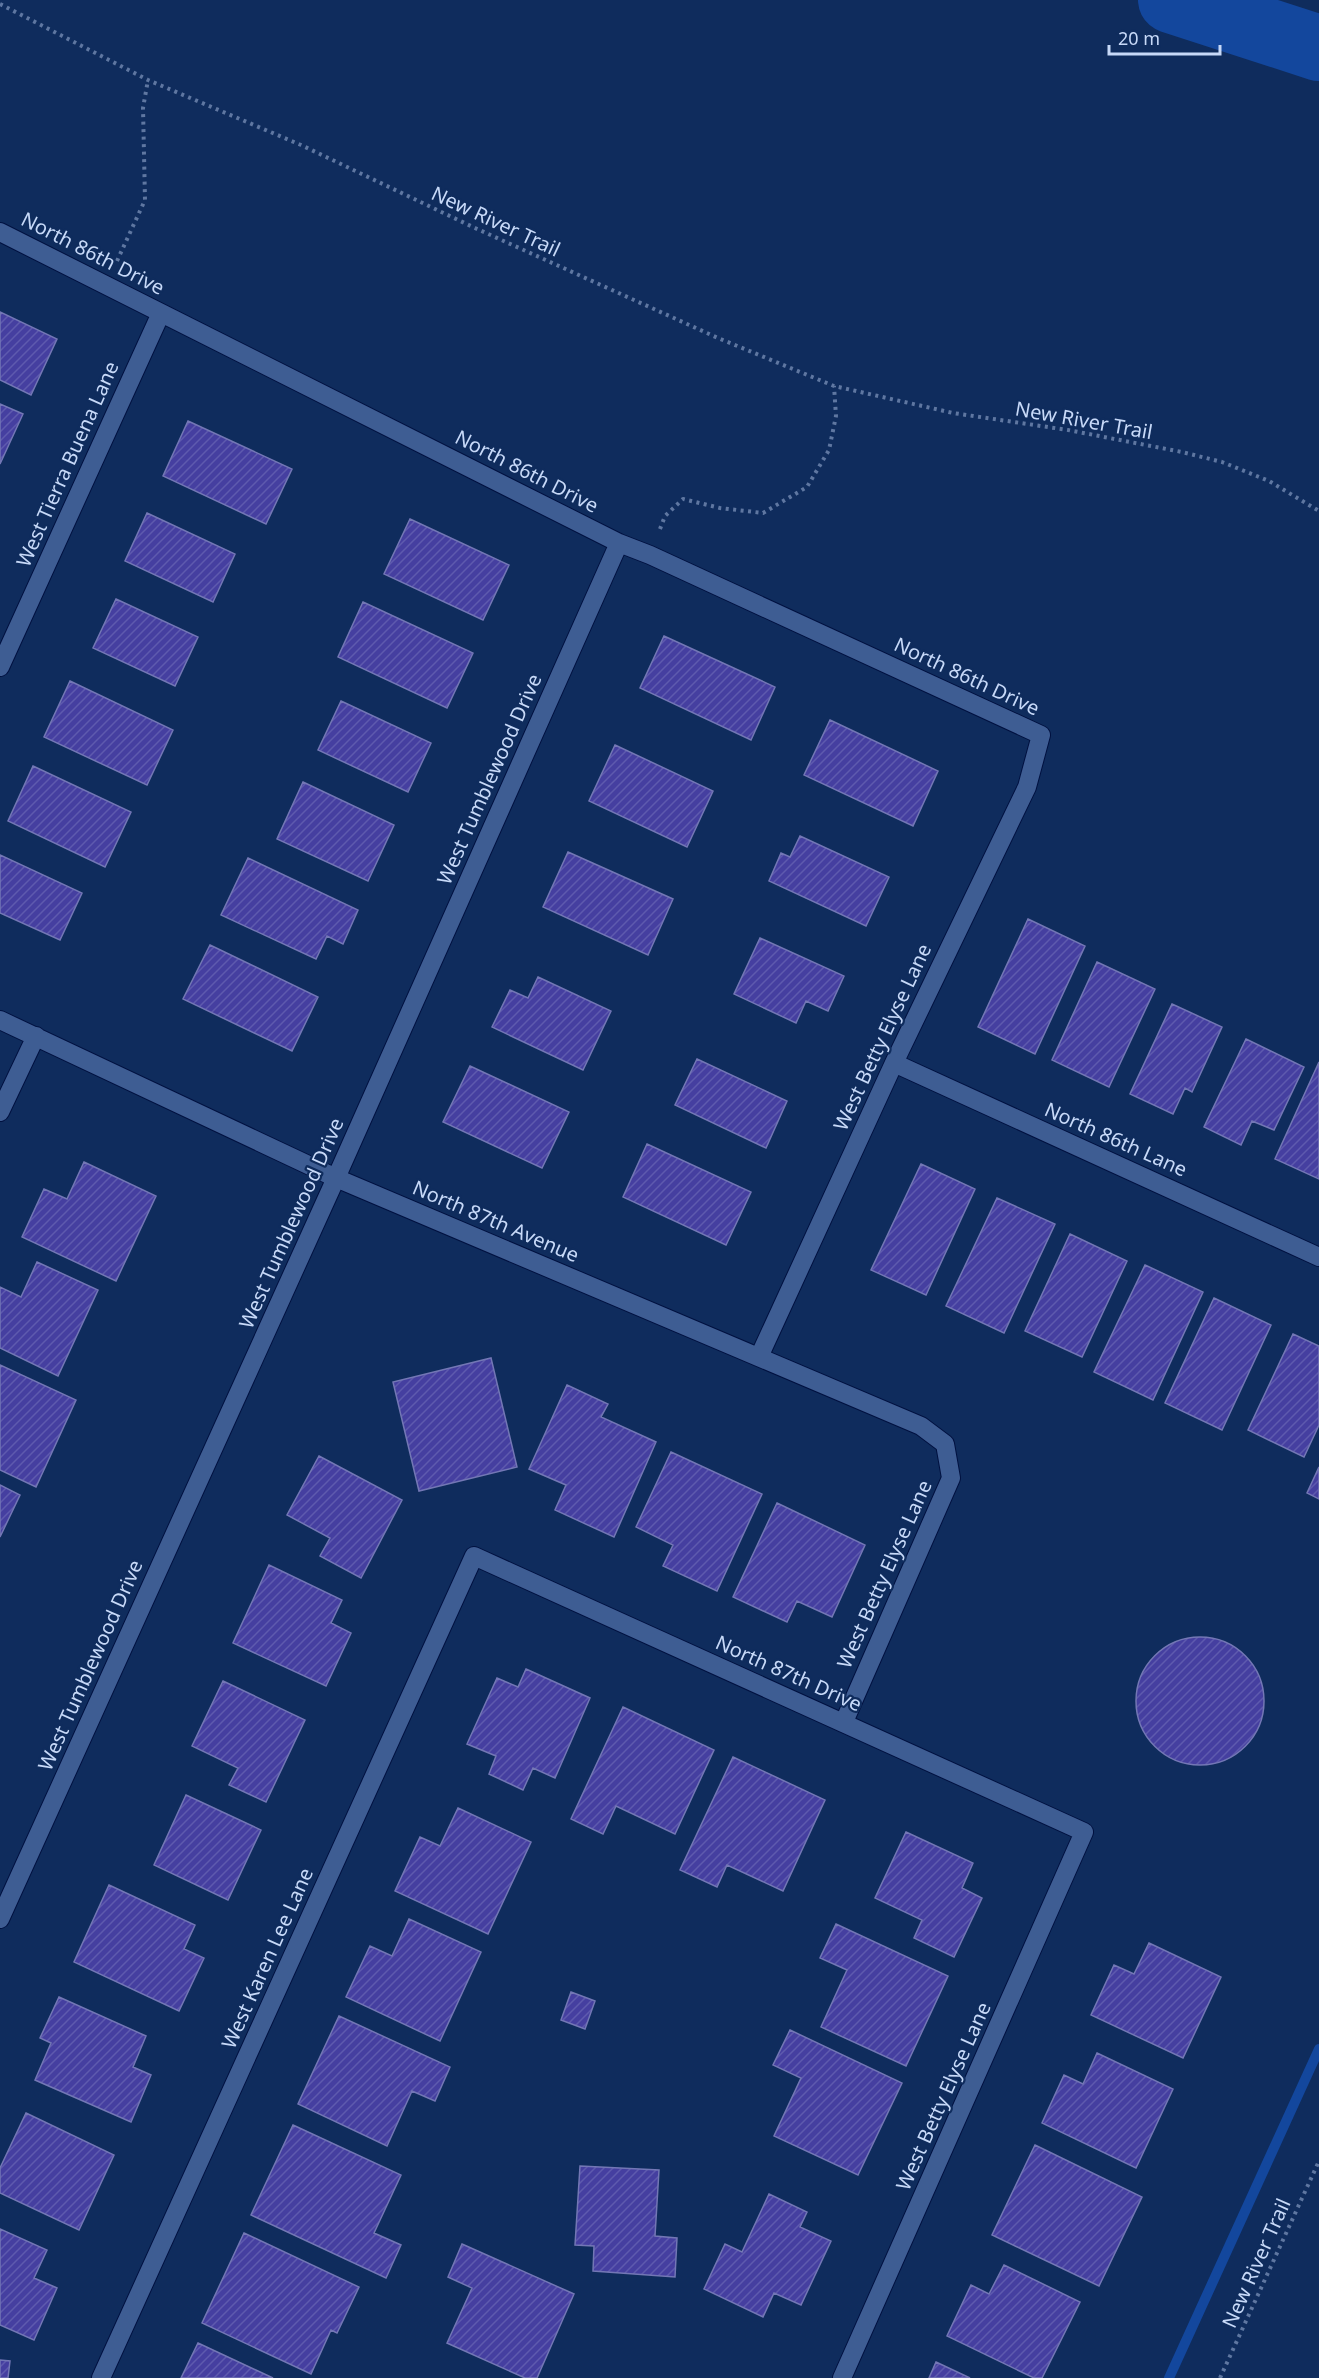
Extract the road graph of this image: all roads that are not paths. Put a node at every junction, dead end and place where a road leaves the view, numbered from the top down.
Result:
1 (0, 232) edge
2 (161, 313) junction
3 (619, 543) junction
4 (0, 667) edge
5 (1041, 735) joint
6 (0, 1020) edge
7 (36, 1035) junction
8 (894, 1063) junction
9 (0, 1112) edge
10 (336, 1178) junction
11 (1319, 1257) edge
12 (759, 1357) junction
13 (951, 1478) joint
14 (474, 1556) joint
15 (844, 1722) junction
16 (1084, 1832) joint
17 (0, 1919) edge
18 (101, 2378) edge
19 (842, 2378) edge

1 - 2 street, North 86th Drive
2 - 3 street, North 86th Drive
2 - 4 street, West Tierra Buena Lane
3 - 5 street, North 86th Drive
3 - 10 street, West Tumblewood Drive
5 - 8 street, West Betty Elyse Lane
6 - 7 street, North 87th Avenue
7 - 9 street
7 - 10 street, North 87th Avenue
8 - 11 street, North 86th Lane
8 - 12 street, West Betty Elyse Lane
10 - 12 street, North 87th Avenue
10 - 17 street, West Tumblewood Drive
12 - 13 street, North 87th Avenue
13 - 15 street, West Betty Elyse Lane
14 - 15 street, North 87th Drive
14 - 18 street, West Karen Lee Lane
15 - 16 street, North 87th Drive
16 - 19 street, West Betty Elyse Lane

